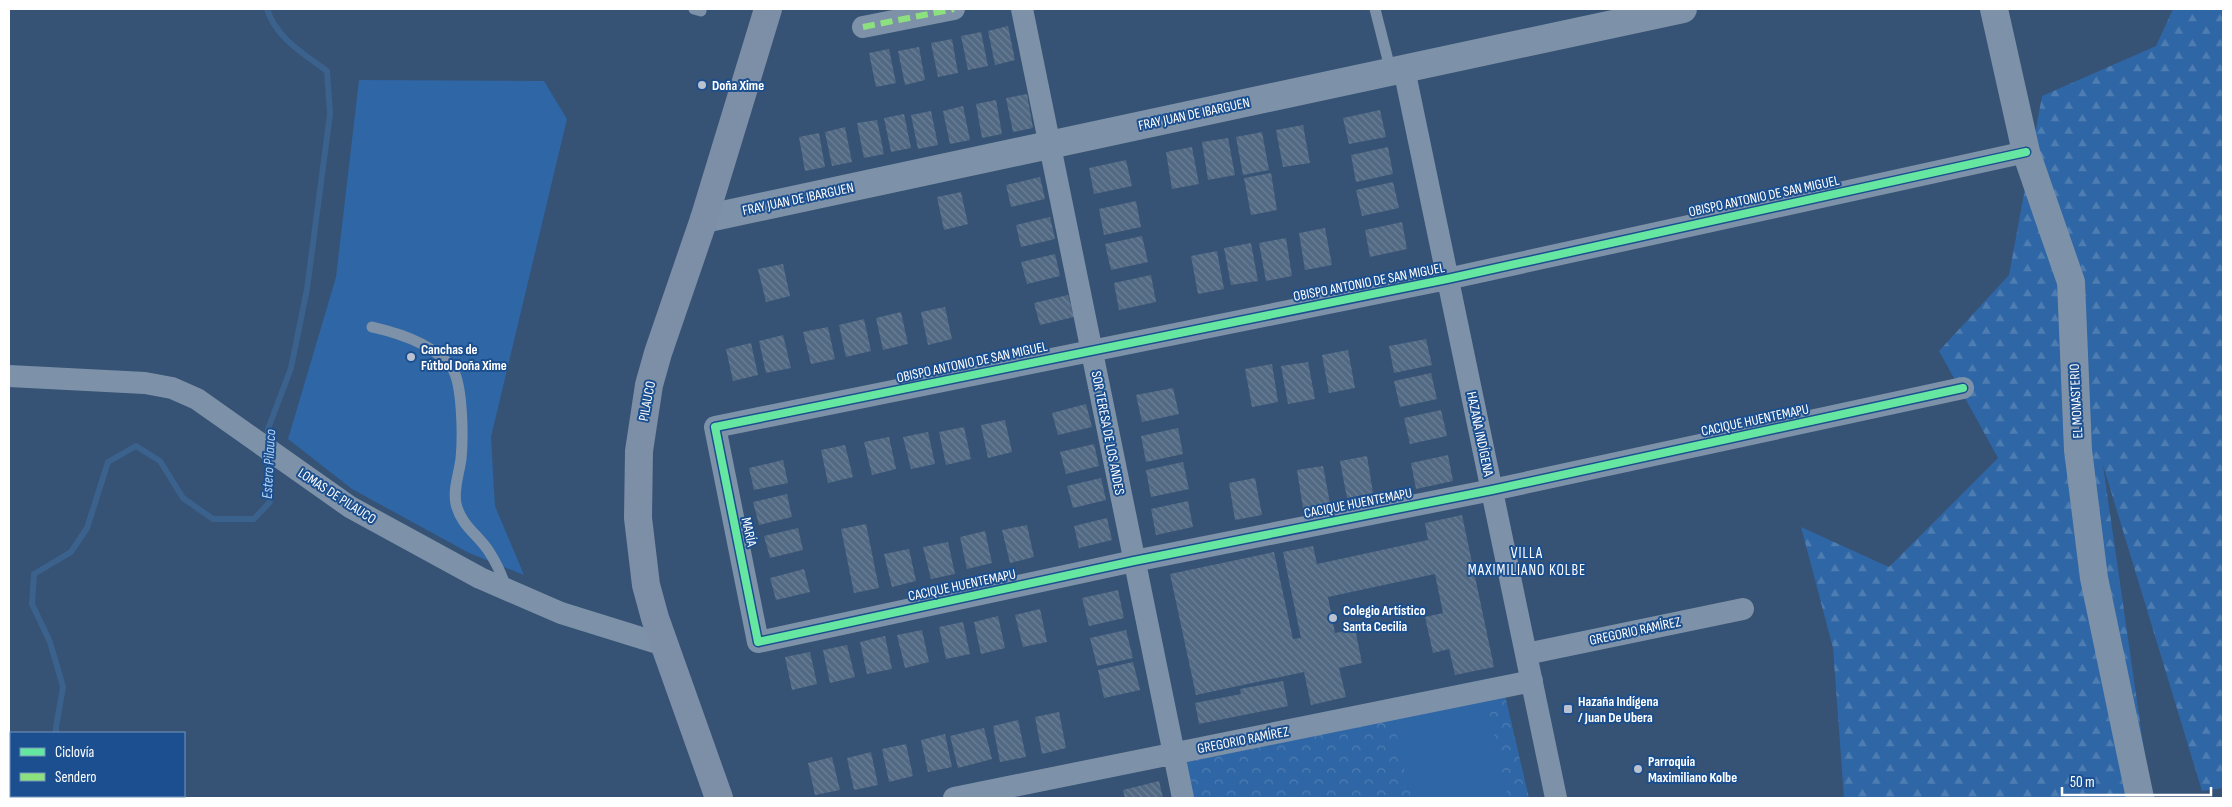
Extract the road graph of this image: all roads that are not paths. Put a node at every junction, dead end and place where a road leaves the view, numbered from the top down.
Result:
1 (768, 9) edge
2 (954, 9) edge
3 (1022, 9) edge
4 (1375, 9) edge
5 (1994, 9) edge
6 (1667, 10) edge
7 (863, 27) dead end
8 (1397, 70) junction
9 (1050, 146) junction
10 (2026, 152) junction
11 (704, 219) junction
12 (1447, 279) junction
13 (372, 327) dead end
14 (1092, 350) junction
15 (9, 376) edge
16 (1963, 388) dead end
17 (715, 427) joint
18 (1492, 490) junction
19 (1134, 561) junction
20 (506, 590) junction
21 (1743, 609) dead end
22 (758, 642) joint
23 (664, 645) junction
24 (1526, 654) junction
25 (1532, 681) junction
26 (1174, 754) junction
27 (720, 798) edge
28 (954, 798) edge
29 (1183, 798) edge
30 (1556, 798) edge
31 (2140, 798) edge

1 - 11 main road, PILAUCO
2 - 7 street
3 - 9 street, SOR TERESA DE LOS ANDES
4 - 8 lane, HAZAÑA INDÍGENA
5 - 10 street, EL MONASTERIO
6 - 8 street, FRAY JUAN DE IBARGUEN
8 - 9 street, FRAY JUAN DE IBARGUEN
8 - 12 street, HAZAÑA INDÍGENA
9 - 11 street, FRAY JUAN DE IBARGUEN
9 - 14 street, SOR TERESA DE LOS ANDES
10 - 12 street, OBISPO ANTONIO DE SAN MIGUEL
10 - 31 street, EL MONASTERIO
11 - 23 main road, PILAUCO
12 - 14 street, OBISPO ANTONIO DE SAN MIGUEL
12 - 18 street, HAZAÑA INDÍGENA
13 - 20 lane
14 - 17 street, OBISPO ANTONIO DE SAN MIGUEL
14 - 19 street, SOR TERESA DE LOS ANDES
15 - 20 street, LOMAS DE PILAUCO
16 - 18 street, CACIQUE HUENTEMAPU
17 - 22 street, MARÍA
18 - 19 street, CACIQUE HUENTEMAPU
18 - 24 street, HAZAÑA INDÍGENA
19 - 22 street, CACIQUE HUENTEMAPU
19 - 26 street, SOR TERESA DE LOS ANDES
20 - 23 street, LOMAS DE PILAUCO
21 - 24 street, GREGORIO RAMÍREZ
23 - 27 main road, PILAUCO
24 - 25 street, HAZAÑA INDÍGENA
25 - 26 street, GREGORIO RAMÍREZ
25 - 30 street, HAZAÑA INDÍGENA
26 - 28 street, GREGORIO RAMÍREZ
26 - 29 street, SOR TERESA DE LOS ANDES

